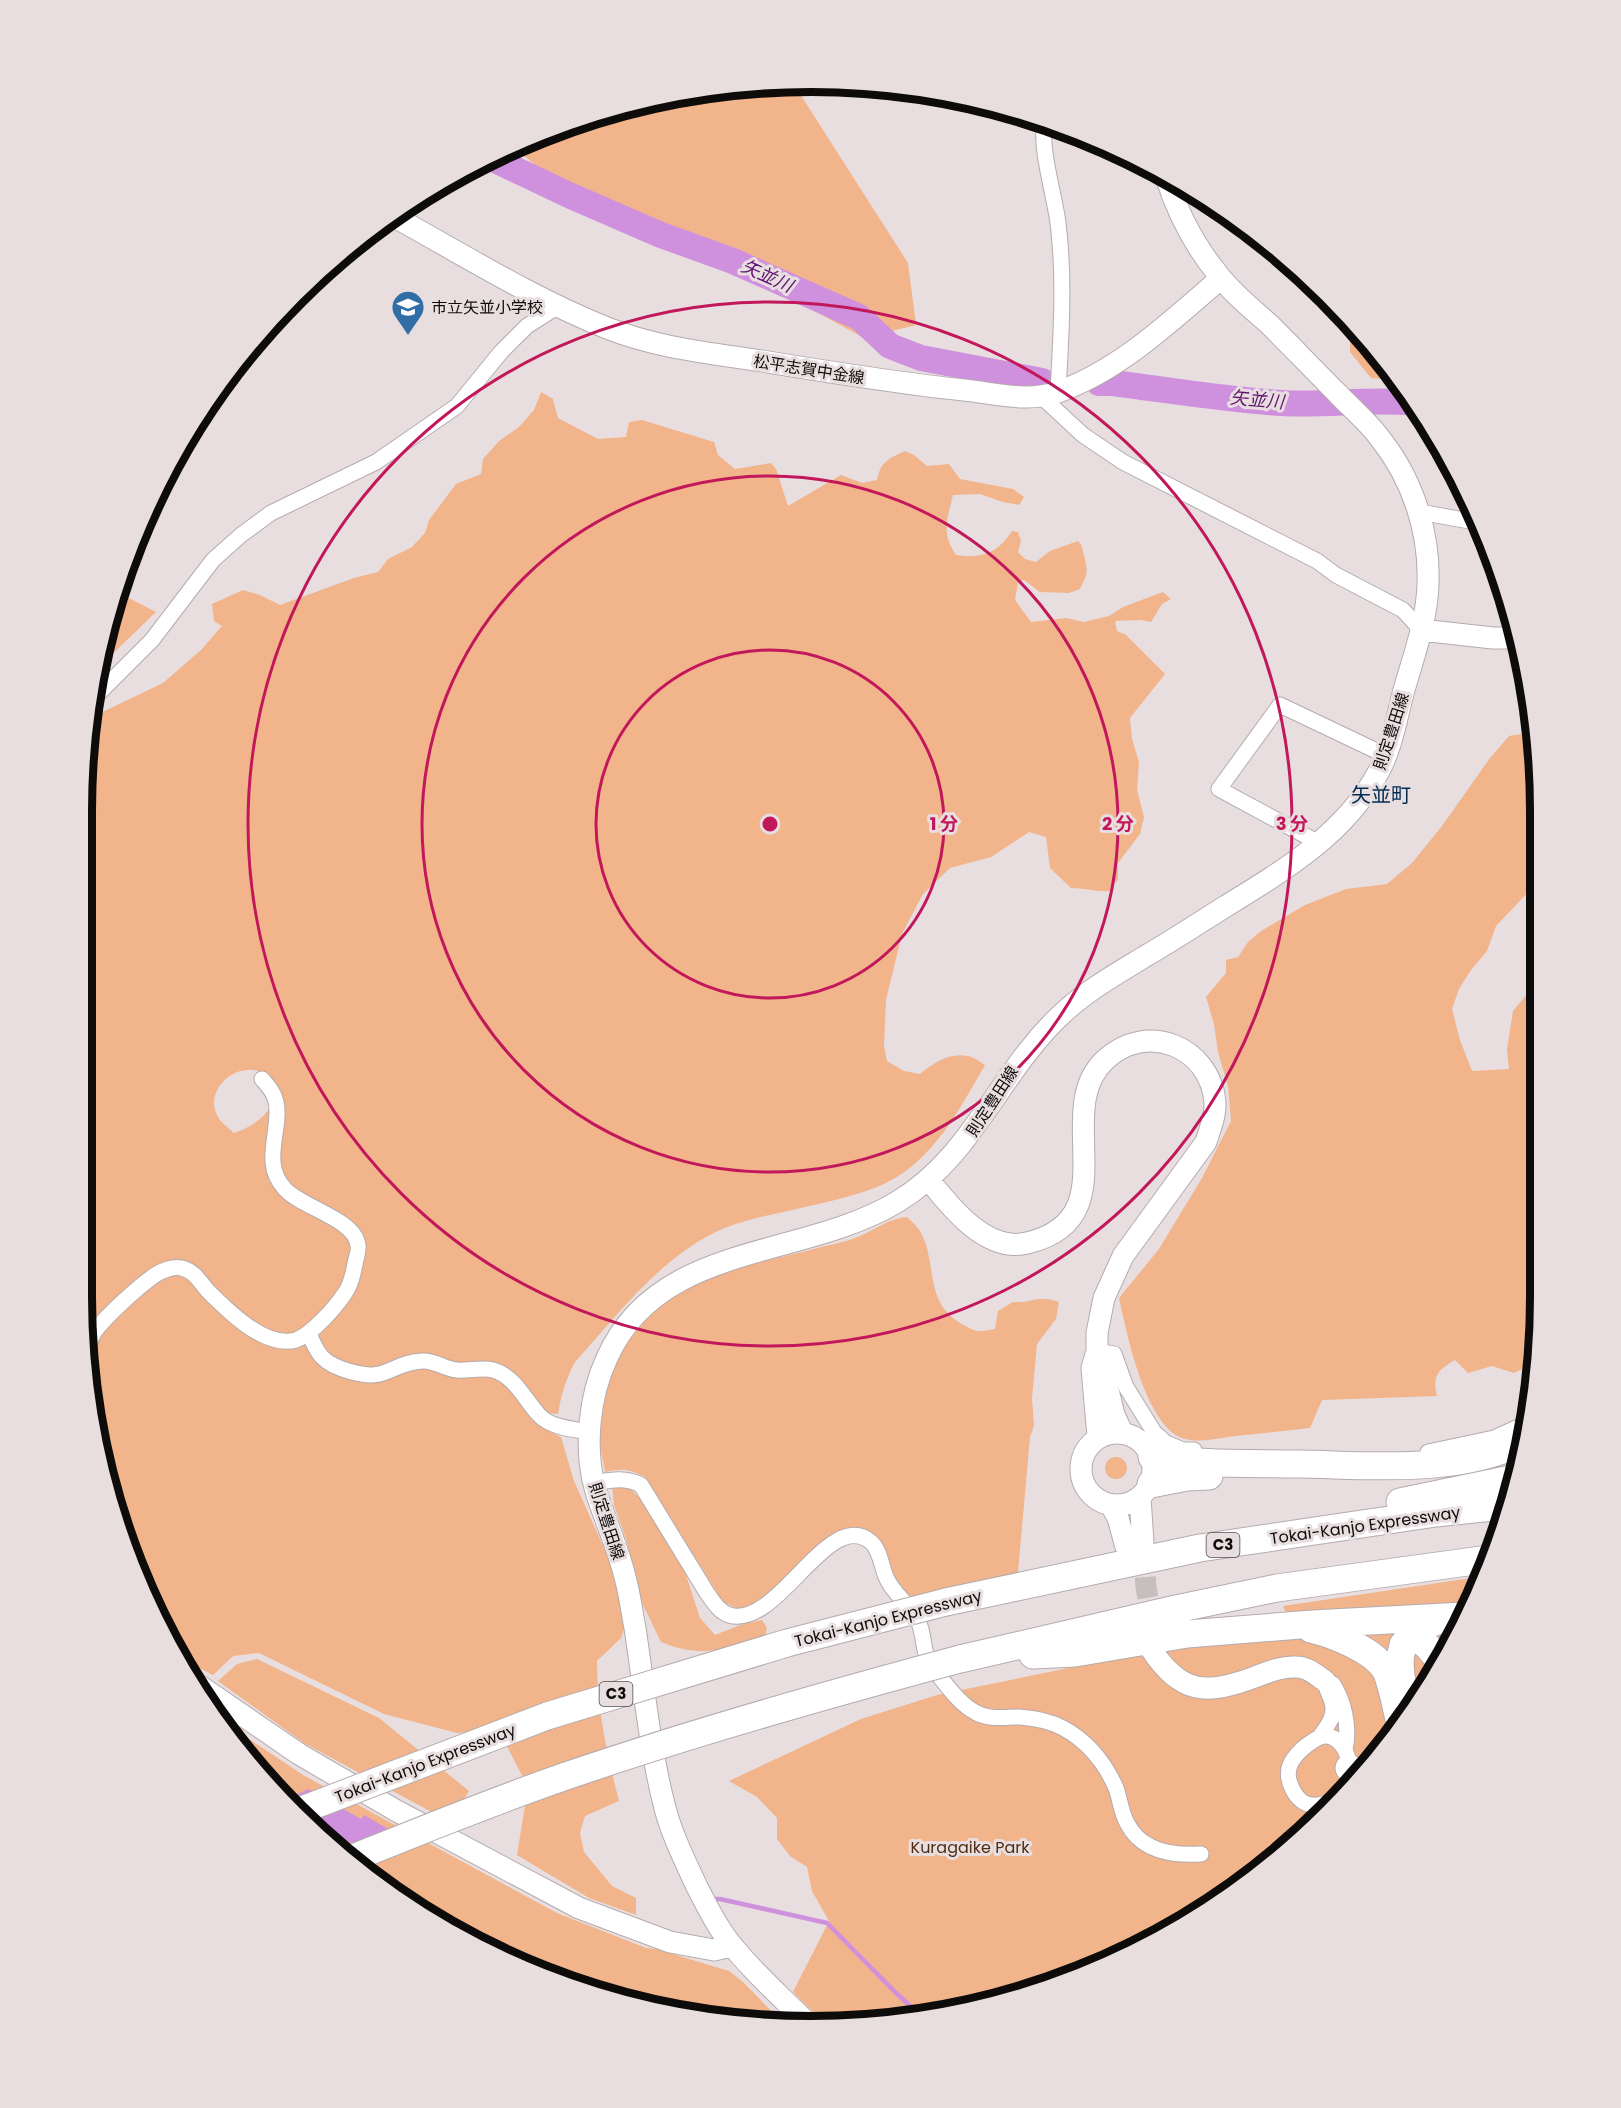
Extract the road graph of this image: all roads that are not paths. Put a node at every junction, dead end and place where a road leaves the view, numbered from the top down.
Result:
1 (1044, 131) edge
2 (1171, 189) edge
3 (401, 220) edge
4 (1220, 279) junction
5 (556, 307) junction
6 (1050, 394) junction
7 (1420, 512) junction
8 (1468, 521) edge
9 (1421, 630) junction
10 (1508, 638) edge
11 (102, 690) edge
12 (1385, 755) junction
13 (1319, 843) junction
14 (262, 1079) dead end
15 (929, 1180) junction
16 (308, 1333) junction
17 (93, 1336) edge
18 (1097, 1351) junction
19 (1518, 1428) edge
20 (590, 1432) junction
21 (1122, 1432) junction
22 (1098, 1437) junction
23 (1514, 1445) edge
24 (1152, 1457) junction
25 (1511, 1459) edge
26 (1506, 1480) edge
27 (593, 1483) junction
28 (1145, 1491) junction
29 (1111, 1505) junction
30 (1498, 1507) edge
31 (1200, 1548) junction
32 (1480, 1560) edge
33 (1455, 1616) edge
34 (1455, 1617) edge
35 (1273, 1626) junction
36 (1404, 1645) junction
37 (1155, 1648) tunnel mouth
38 (1433, 1653) dead end
39 (960, 1659) junction
40 (1325, 1681) junction
41 (212, 1695) edge
42 (1407, 1699) edge
43 (1397, 1713) edge
44 (1322, 1735) junction
45 (1350, 1769) edge
46 (1321, 1804) edge
47 (305, 1809) edge
48 (1201, 1854) dead end
49 (358, 1856) edge
50 (732, 1946) junction
51 (800, 2016) edge

1 - 6 street
2 - 4 main road, 則定豊田線
3 - 5 main road, 松平志賀中金線
4 - 6 main road, 松平志賀中金線
4 - 7 main road, 則定豊田線
5 - 6 main road, 松平志賀中金線
5 - 11 street
6 - 9 street
7 - 8 street
7 - 9 main road, 則定豊田線
9 - 10 main road
9 - 12 main road, 則定豊田線
12 - 13 main road, 則定豊田線
12 - 13 street
13 - 15 main road, 則定豊田線
14 - 16 street
15 - 18 main road
15 - 20 main road, 則定豊田線
16 - 17 street
16 - 20 street
18 - 19 street
18 - 21 main road
18 - 22 main road
20 - 27 main road, 則定豊田線
21 - 22 main road
21 - 24 main road
22 - 29 main road
23 - 24 highway
24 - 28 main road
25 - 28 highway
26 - 31 highway
27 - 48 street
27 - 50 main road, 則定豊田線
28 - 29 main road
28 - 29 main road
30 - 31 highway, Tokai-Kanjo Expressway / C3
31 - 47 highway, Tokai-Kanjo Expressway / C3, bridge
32 - 39 highway
33 - 35 highway
34 - 36 highway
35 - 39 highway
35 - 43 highway
36 - 38 highway
36 - 42 highway
37 - 40 main road
39 - 49 highway, bridge
40 - 44 street
40 - 45 street
41 - 50 main road
44 - 45 street
44 - 46 street
50 - 51 main road, 則定豊田線

